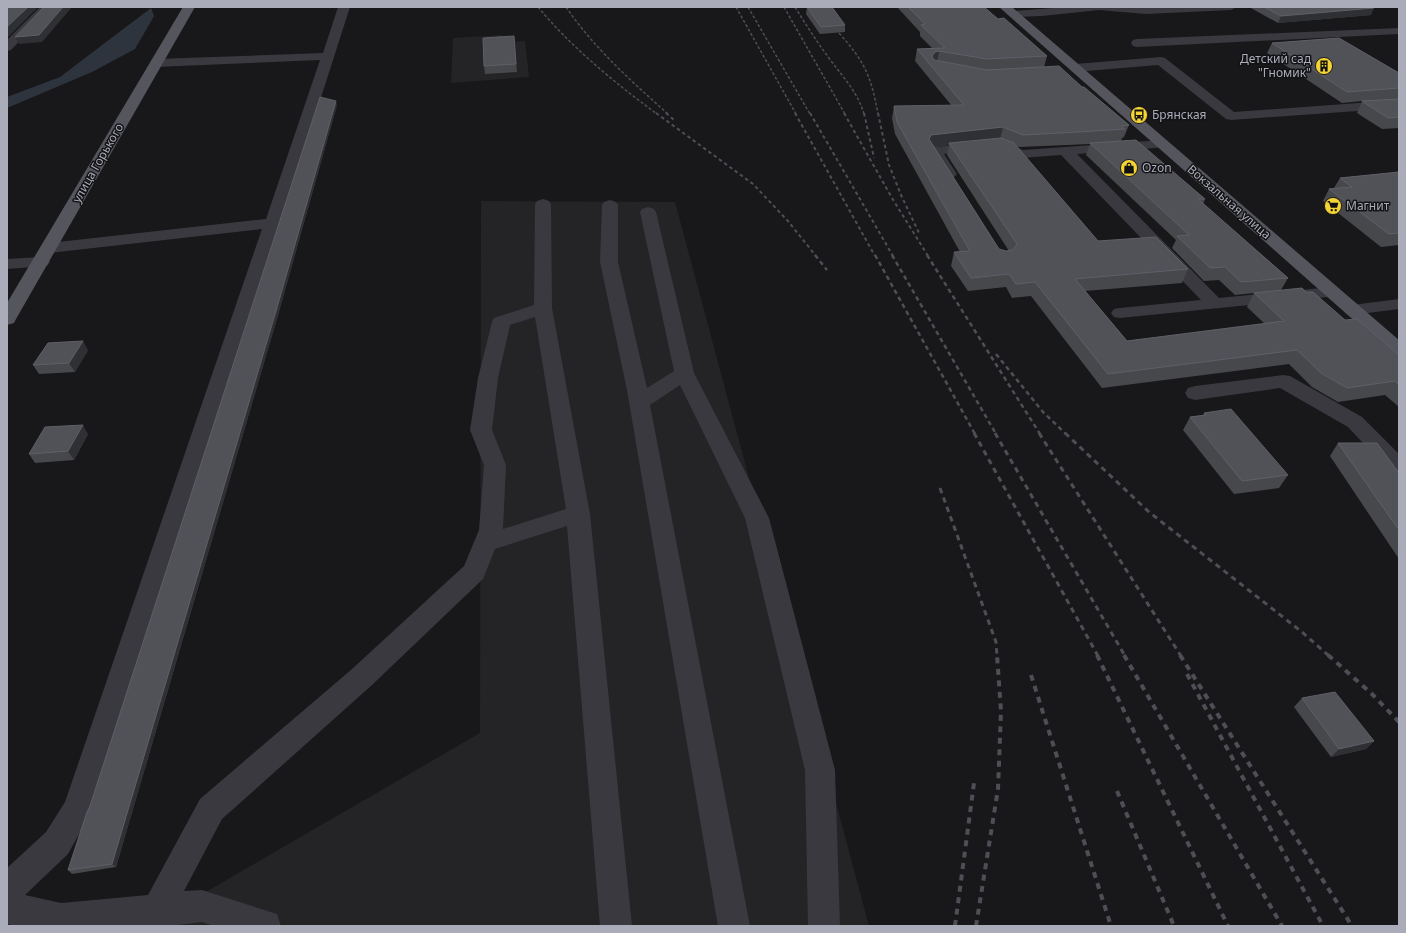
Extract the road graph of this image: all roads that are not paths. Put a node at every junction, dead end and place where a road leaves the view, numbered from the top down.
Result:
1 (46, 7) edge
2 (189, 7) edge
3 (344, 7) edge
4 (1231, 7) edge
5 (1194, 9) junction
6 (1009, 10) edge
7 (1214, 21) dead end
8 (1228, 30) dead end
9 (1399, 31) edge
10 (1241, 38) junction
11 (7, 47) edge
12 (327, 56) junction
13 (1161, 61) junction
14 (156, 63) junction
15 (1072, 70) junction
16 (1399, 104) edge
17 (1162, 144) junction
18 (1065, 151) junction
19 (956, 184) edge
20 (543, 204) dead end
21 (610, 205) dead end
22 (648, 212) dead end
23 (271, 223) junction
24 (45, 255) junction
25 (7, 264) edge
26 (1332, 292) junction
27 (1215, 304) junction
28 (1399, 304) edge
29 (543, 308) junction
30 (1352, 310) junction
31 (1120, 313) dead end
32 (7, 319) edge
33 (1399, 350) edge
34 (684, 373) junction
35 (1196, 393) dead end
36 (639, 404) junction
37 (1399, 467) edge
38 (578, 514) junction
39 (486, 543) junction
40 (7, 890) edge
41 (7, 908) edge
42 (155, 918) edge
43 (265, 926) edge
44 (616, 926) edge
45 (734, 926) edge
46 (824, 926) edge

1 - 11 street
2 - 14 main road, улица Горького
3 - 12 street
4 - 5 street
5 - 6 street
5 - 7 street
6 - 15 main road, Вокзальная улица
8 - 10 street
9 - 10 street
10 - 13 street
12 - 14 street
12 - 23 street
13 - 15 street
13 - 16 street
14 - 24 main road, улица Горького
15 - 17 main road, Вокзальная улица
17 - 18 street
17 - 26 main road, Вокзальная улица
18 - 19 street
18 - 27 street
20 - 29 street
21 - 36 street
22 - 34 street
23 - 24 street
23 - 40 street
24 - 25 street
24 - 32 main road, улица Горького
26 - 27 street
26 - 30 main road, Вокзальная улица
27 - 31 street
28 - 30 street
29 - 38 street
29 - 39 street
30 - 33 main road, Вокзальная улица
34 - 36 street
34 - 46 street
35 - 37 street
36 - 45 street
38 - 39 street
38 - 44 street
39 - 42 street
41 - 42 street
42 - 43 street

